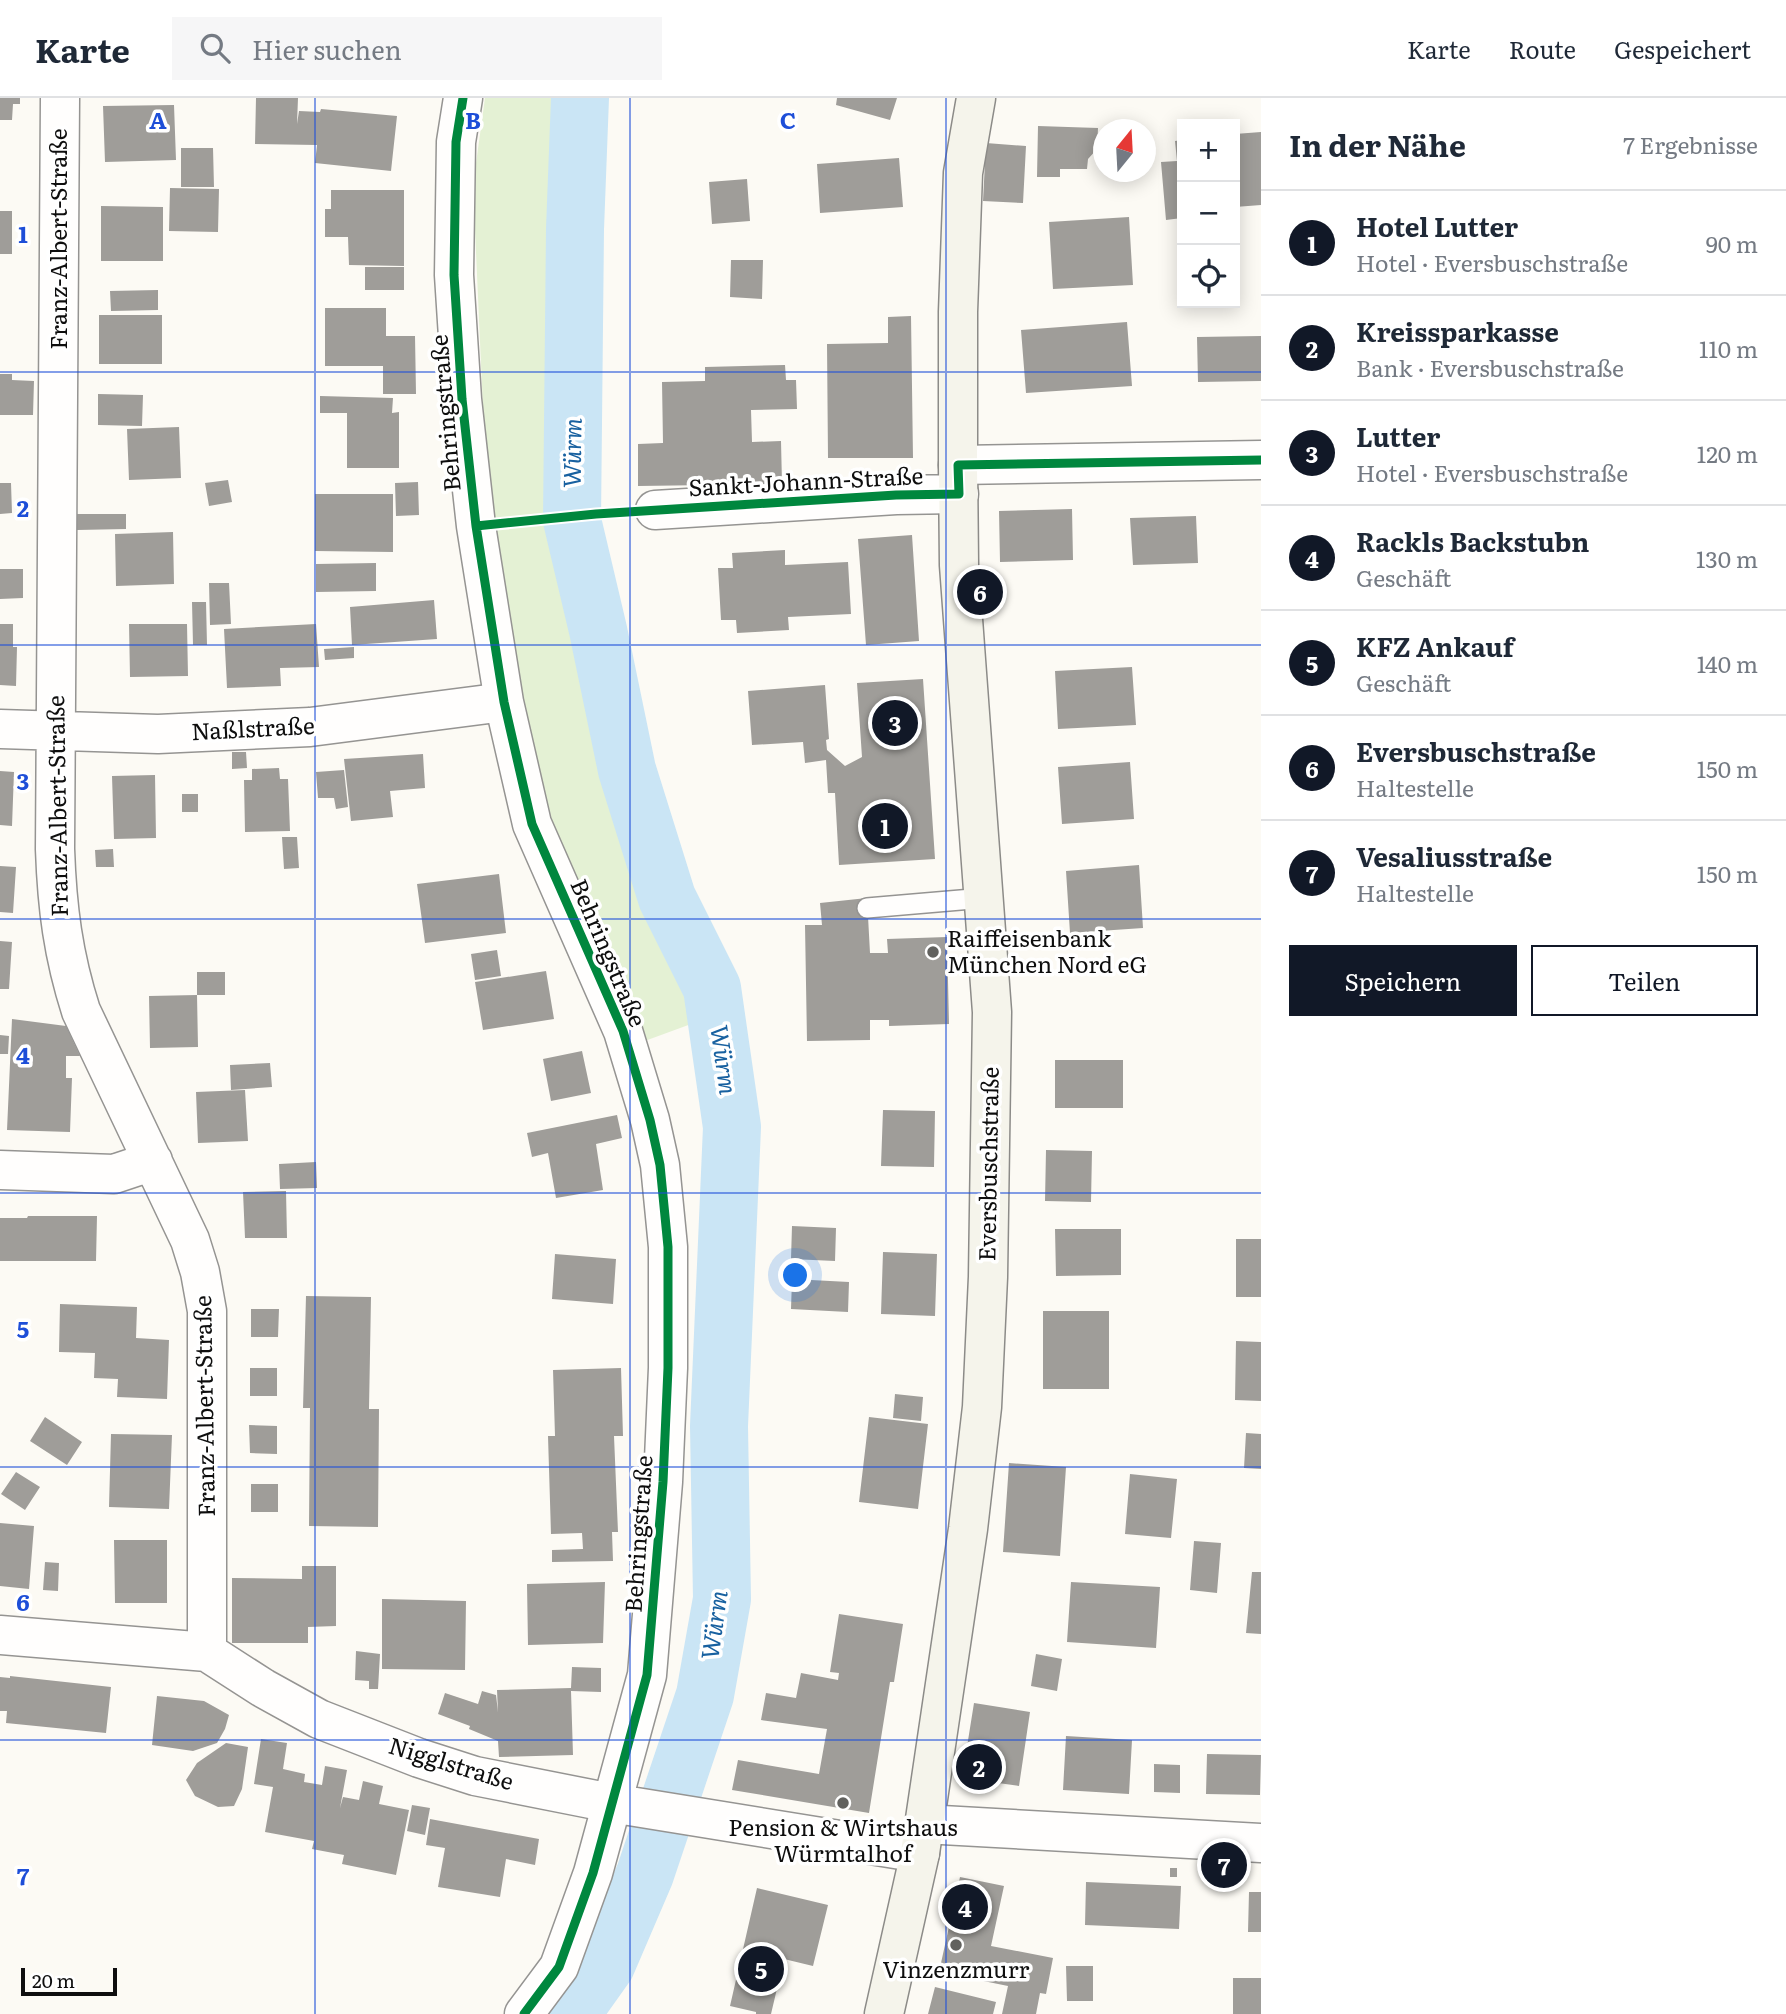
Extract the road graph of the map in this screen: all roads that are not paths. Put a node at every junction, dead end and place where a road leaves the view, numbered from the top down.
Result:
1 (60, 98) edge
2 (463, 98) edge
3 (976, 98) edge
4 (1261, 460) edge
5 (959, 479) junction
6 (655, 510) dead end
7 (504, 702) junction
8 (0, 729) edge
9 (56, 733) junction
10 (984, 898) junction
11 (867, 908) dead end
12 (153, 1161) junction
13 (0, 1170) edge
14 (0, 1635) edge
15 (206, 1652) junction
16 (623, 1804) junction
17 (922, 1838) junction
18 (1261, 1843) edge
19 (524, 2014) edge
20 (884, 2014) edge

1 - 9 street, Franz-Albert-Straße
2 - 7 street, Behringstraße
3 - 5 main road, Eversbuschstraße
4 - 5 street, Sankt-Johann-Straße
5 - 6 street, Sankt-Johann-Straße
5 - 10 main road, Eversbuschstraße
7 - 9 street, Naßlstraße
7 - 16 street, Behringstraße
8 - 9 street, Naßlstraße
9 - 12 street, Franz-Albert-Straße
10 - 11 lane
10 - 17 main road, Eversbuschstraße
12 - 13 street
12 - 15 street, Franz-Albert-Straße
14 - 15 street, Nigglstraße
15 - 16 street, Nigglstraße
16 - 17 street, Nigglstraße
16 - 19 street, Behringstraße
17 - 18 street, Nigglstraße
17 - 20 main road, Eversbuschstraße

